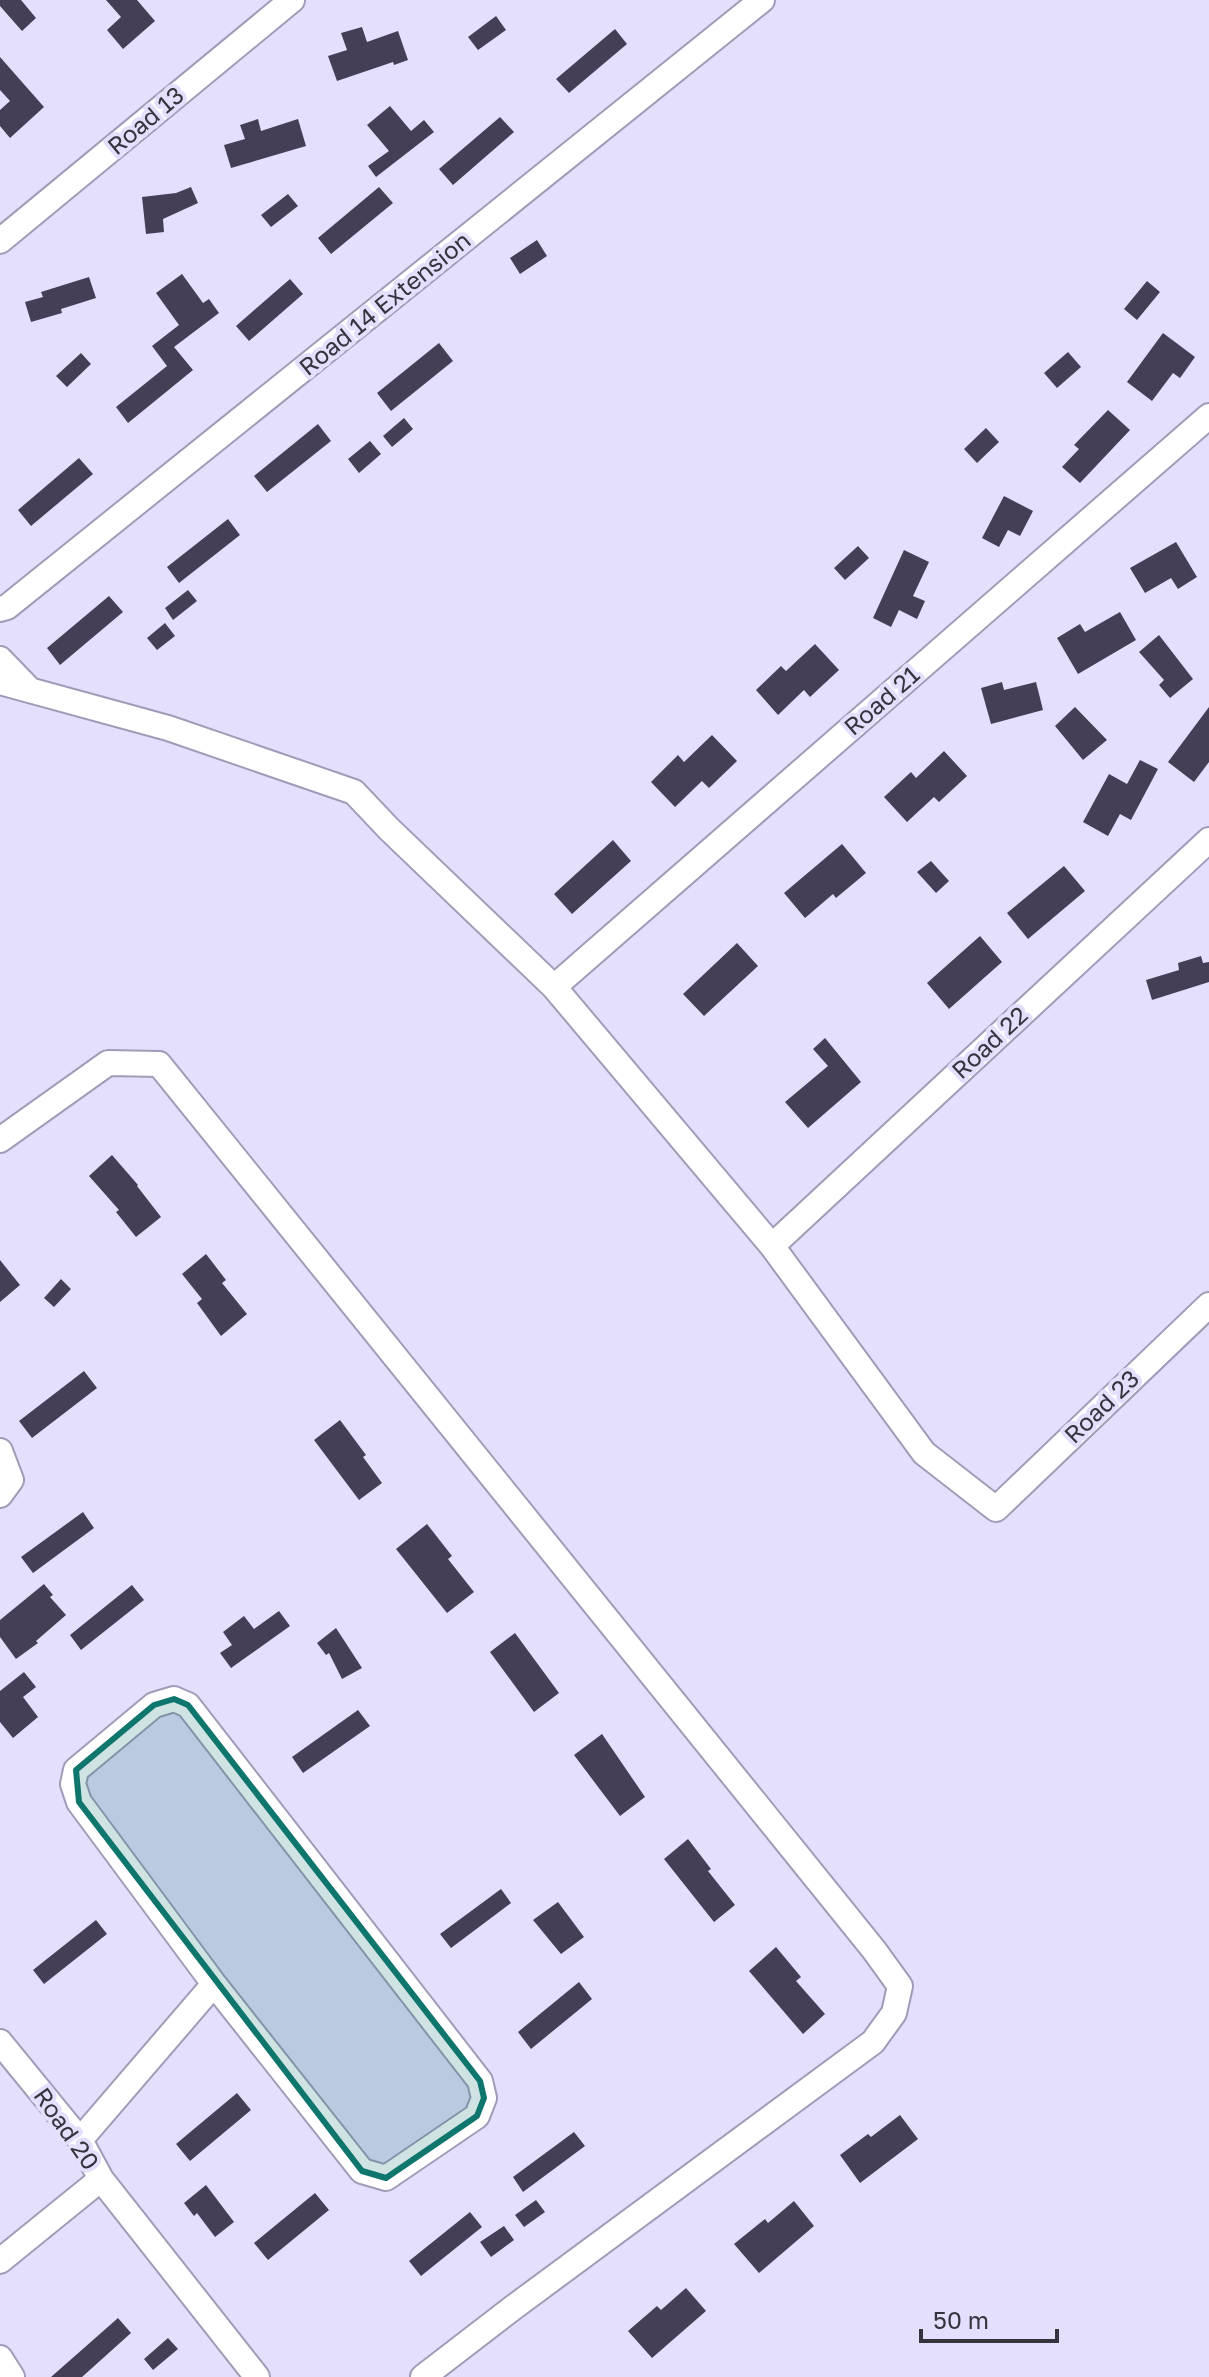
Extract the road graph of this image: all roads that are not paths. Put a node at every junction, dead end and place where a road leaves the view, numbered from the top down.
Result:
1 (292, 0) edge
2 (762, 0) edge
3 (0, 241) edge
4 (1209, 416) edge
5 (2, 615) edge
6 (0, 659) edge
7 (0, 682) edge
8 (28, 688) junction
9 (1209, 840) edge
10 (554, 987) junction
11 (0, 1140) edge
12 (772, 1246) junction
13 (1209, 1305) edge
14 (0, 1451) edge
15 (0, 1495) edge
16 (214, 1984) junction
17 (0, 2042) edge
18 (80, 2140) junction
19 (101, 2179) junction
20 (0, 2261) edge
21 (0, 2358) edge
22 (12, 2377) edge
23 (257, 2377) edge
24 (423, 2377) edge

1 - 3 street, Road 13
2 - 5 street, Road 14 Extension
4 - 10 street, Road 21
6 - 8 street
7 - 8 street
8 - 10 street
9 - 12 street, Road 22
10 - 12 street
11 - 24 street
12 - 13 street, Road 23
14 - 15 street
16 - 16 street
16 - 18 street
17 - 18 street, Road 20
18 - 19 street, Road 20
19 - 20 street
19 - 23 street, Road 20
21 - 22 street

